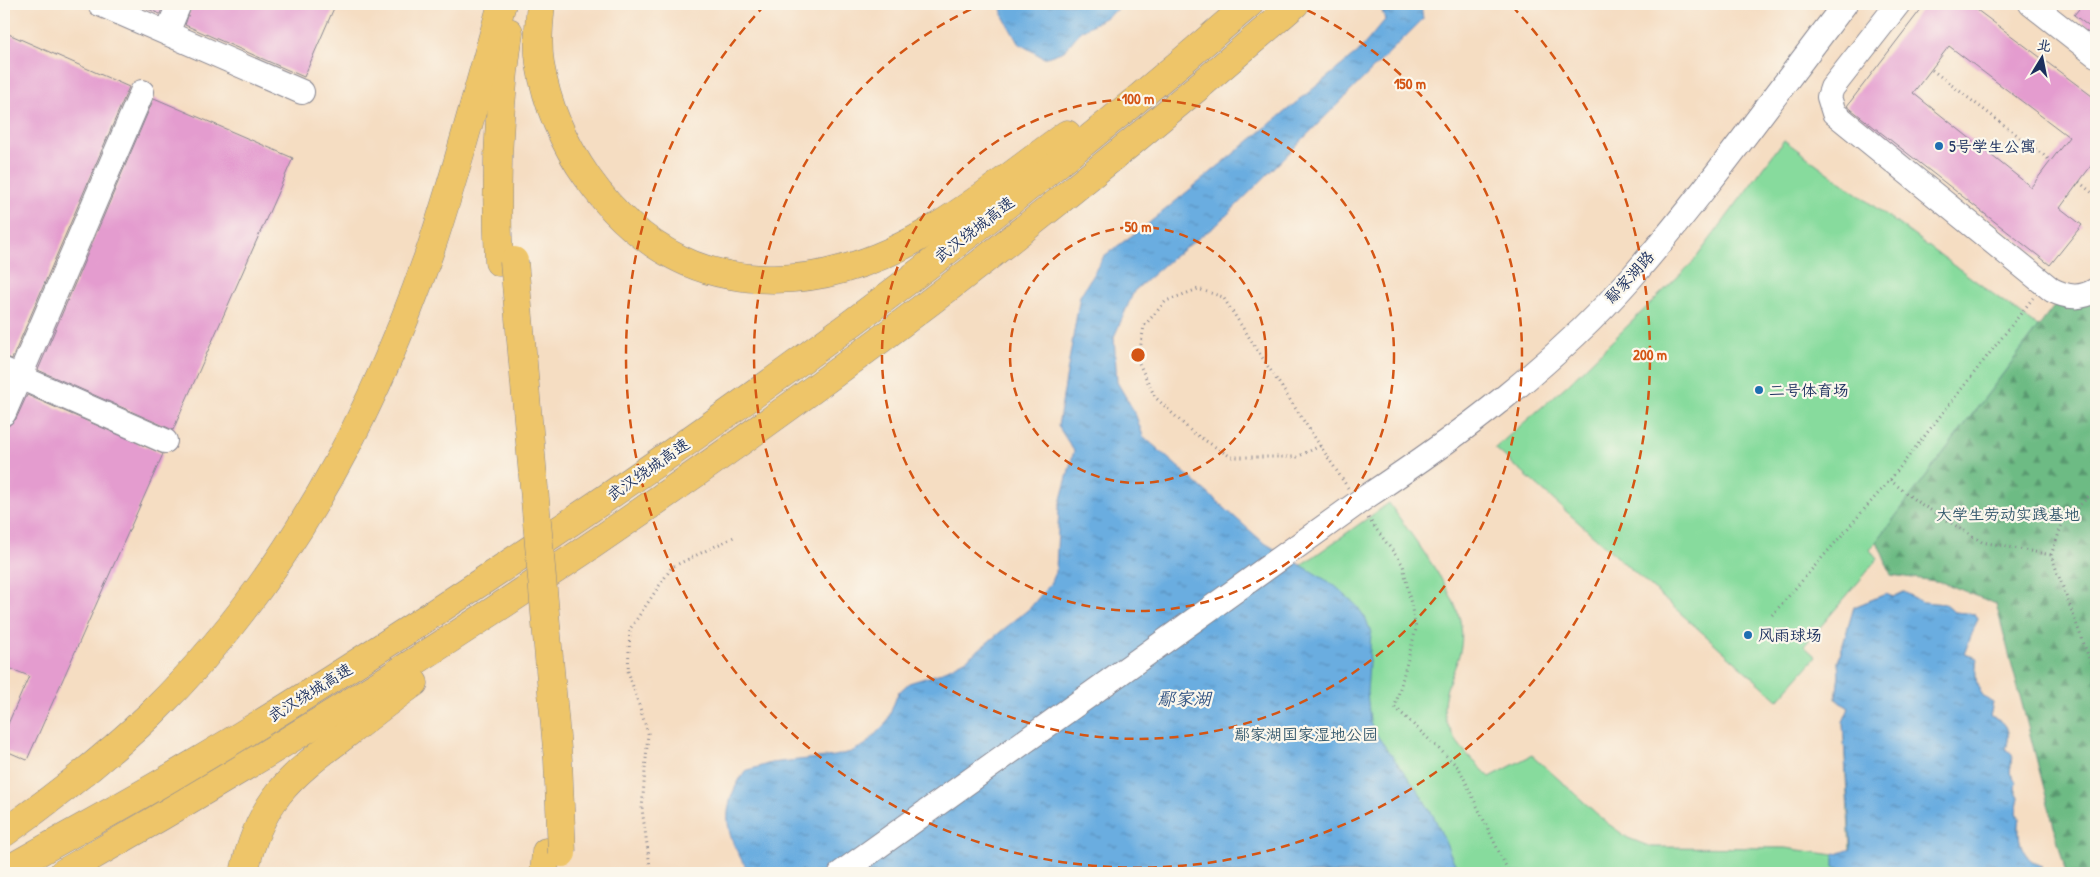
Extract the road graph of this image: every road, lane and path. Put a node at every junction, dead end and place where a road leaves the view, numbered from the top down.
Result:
1 (100, 4) edge
2 (180, 4) edge
3 (502, 4) edge
4 (514, 4) edge
5 (528, 4) edge
6 (541, 4) edge
7 (1240, 4) edge
8 (1249, 4) edge
9 (1295, 4) edge
10 (1845, 4) edge
11 (1898, 4) edge
12 (2030, 4) edge
13 (167, 32) junction
14 (2096, 55) edge
15 (1932, 70) dead end
16 (142, 92) dead end
17 (302, 92) dead end
18 (2051, 161) dead end
19 (2079, 182) dead end
20 (2096, 196) edge
21 (507, 261) junction
22 (2044, 284) junction
23 (2096, 290) edge
24 (12, 373) edge
25 (4, 413) edge
26 (754, 432) junction
27 (165, 441) dead end
28 (1320, 446) junction
29 (1890, 480) junction
30 (2096, 490) edge
31 (1360, 501) junction
32 (736, 536) dead end
33 (2051, 555) junction
34 (1772, 615) dead end
35 (2096, 677) edge
36 (4, 833) edge
37 (553, 863) edge
38 (4, 872) edge
39 (63, 873) edge
40 (244, 873) edge
41 (651, 873) edge
42 (841, 873) edge
43 (1509, 873) edge

1 - 13 street
2 - 13 street
3 - 36 highway
4 - 21 highway
5 - 21 highway
6 - 7 highway
8 - 38 highway, 武汉绕城高速
9 - 26 highway, 武汉绕城高速
10 - 31 street, 鄢家湖路
11 - 22 street
12 - 14 street
13 - 17 street
15 - 18 path
16 - 24 street
19 - 20 path
21 - 37 highway, bridge
22 - 23 street
22 - 29 path
24 - 25 street
24 - 27 street
26 - 39 highway, 武汉绕城高速
26 - 40 highway
28 - 28 path
28 - 31 path
29 - 33 path
29 - 34 path
30 - 33 path
31 - 42 street, 鄢家湖路
31 - 43 path
32 - 41 path
33 - 35 path

